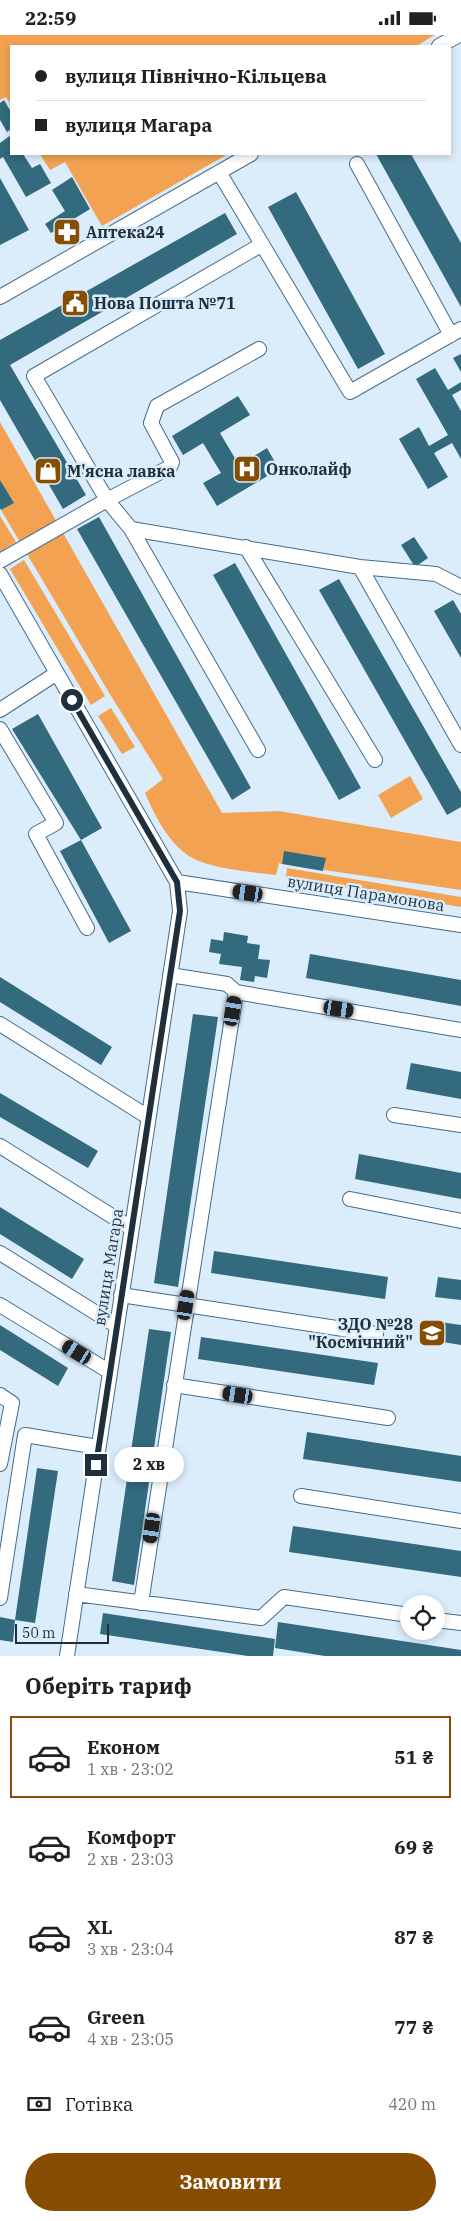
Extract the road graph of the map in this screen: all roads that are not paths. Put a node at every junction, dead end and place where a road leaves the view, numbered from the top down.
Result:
1 (459, 35) edge
2 (441, 45) edge
3 (249, 155) edge
4 (357, 164) dead end
5 (219, 172) junction
6 (261, 245) junction
7 (0, 297) edge
8 (456, 332) edge
9 (259, 349) dead end
10 (107, 500) junction
11 (131, 529) junction
12 (246, 547) junction
13 (0, 561) edge
14 (360, 567) junction
15 (0, 573) edge
16 (461, 587) edge
17 (57, 673) junction
18 (0, 710) edge
19 (0, 729) edge
20 (461, 745) edge
21 (258, 750) dead end
22 (375, 760) dead end
23 (177, 882) junction
24 (461, 925) edge
25 (87, 928) dead end
26 (170, 975) junction
27 (236, 992) junction
28 (0, 1024) edge
29 (461, 1030) edge
30 (394, 1115) dead end
31 (148, 1117) junction
32 (461, 1125) edge
33 (0, 1146) edge
34 (350, 1199) dead end
35 (461, 1221) edge
36 (131, 1228) junction
37 (0, 1253) edge
38 (121, 1295) junction
39 (0, 1305) edge
40 (186, 1305) junction
41 (116, 1326) junction
42 (376, 1335) dead end
43 (110, 1372) junction
44 (174, 1385) junction
45 (0, 1395) edge
46 (388, 1418) dead end
47 (98, 1447) junction
48 (0, 1464) edge
49 (301, 1495) dead end
50 (461, 1521) edge
51 (76, 1594) junction
52 (0, 1598) edge
53 (141, 1603) junction
54 (400, 1614) edge
55 (445, 1620) edge
56 (461, 1623) edge
57 (67, 1656) edge

1 - 2 street
3 - 5 street
4 - 8 street
5 - 6 street
5 - 7 street
6 - 8 street
6 - 10 street
9 - 10 street
10 - 11 street
10 - 13 street
11 - 12 street
11 - 21 street
12 - 14 street
12 - 22 street
14 - 16 street
14 - 20 street
15 - 17 street
17 - 18 street
17 - 23 street
19 - 25 street
23 - 24 street, вулиця Парамонова
23 - 26 street, вулиця Магара
26 - 27 street
26 - 31 street, вулиця Магара
27 - 29 street
27 - 40 street
28 - 31 street
30 - 32 street
31 - 36 street, вулиця Магара
33 - 36 street
34 - 35 street
36 - 38 street, вулиця Магара
37 - 41 street
38 - 40 street
38 - 41 street, вулиця Магара
39 - 43 street
40 - 42 street
40 - 44 street
41 - 43 street, вулиця Магара
43 - 47 street, вулиця Магара
44 - 46 street
44 - 53 street
45 - 48 street
47 - 51 street, вулиця Магара
47 - 52 street
49 - 50 street
51 - 53 street
51 - 57 street, вулиця Магара
53 - 54 street
55 - 56 street

